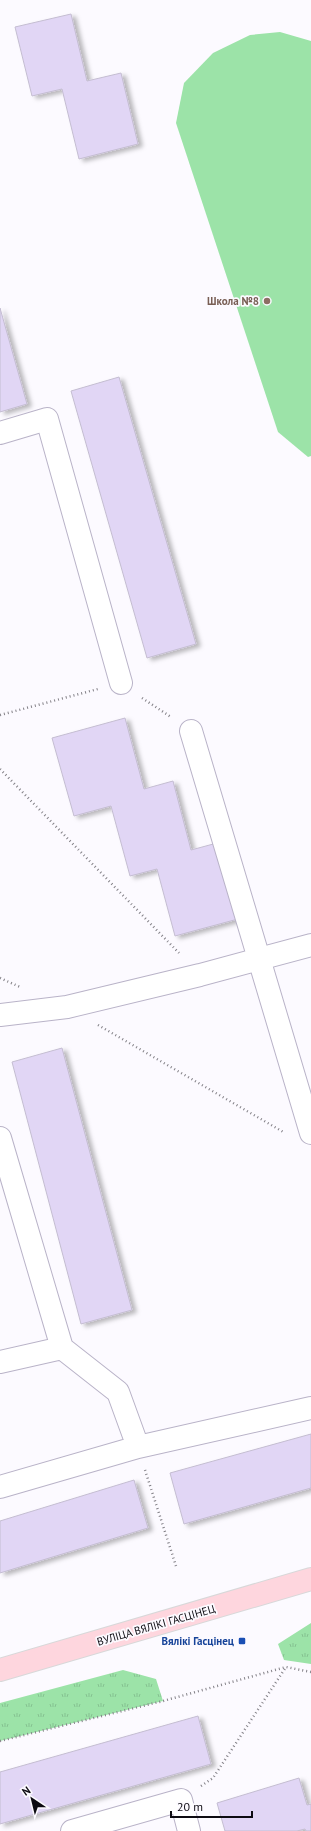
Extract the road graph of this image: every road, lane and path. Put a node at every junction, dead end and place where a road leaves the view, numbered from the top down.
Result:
1 (0, 433) edge
2 (121, 683) junction
3 (0, 715) edge
4 (191, 731) joint
5 (0, 769) edge
6 (311, 945) edge
7 (260, 959) junction
8 (200, 975) junction
9 (67, 1007) junction
10 (0, 1015) edge
11 (301, 1135) edge
12 (0, 1138) edge
13 (62, 1348) junction
14 (0, 1362) edge
15 (311, 1408) edge
16 (138, 1447) junction
17 (0, 1487) edge
18 (176, 1566) dead end
19 (311, 1579) edge
20 (286, 1667) junction
21 (0, 1670) edge
22 (311, 1672) edge
23 (0, 1741) edge
24 (181, 1800) junction
25 (72, 1831) edge
26 (189, 1831) edge

1 - 2 lane
2 - 3 path
2 - 4 path
4 - 7 lane
5 - 8 path
6 - 7 lane
7 - 8 lane
7 - 11 lane
8 - 9 lane
9 - 10 lane
9 - 11 path
12 - 13 lane
13 - 14 lane
13 - 16 lane
15 - 16 lane
16 - 17 lane
16 - 18 path
19 - 21 main road, ВУЛІЦА ВЯЛІКІ ГАСЦІНЕЦ
20 - 22 path
20 - 23 path
20 - 24 path
24 - 25 lane
24 - 26 lane

